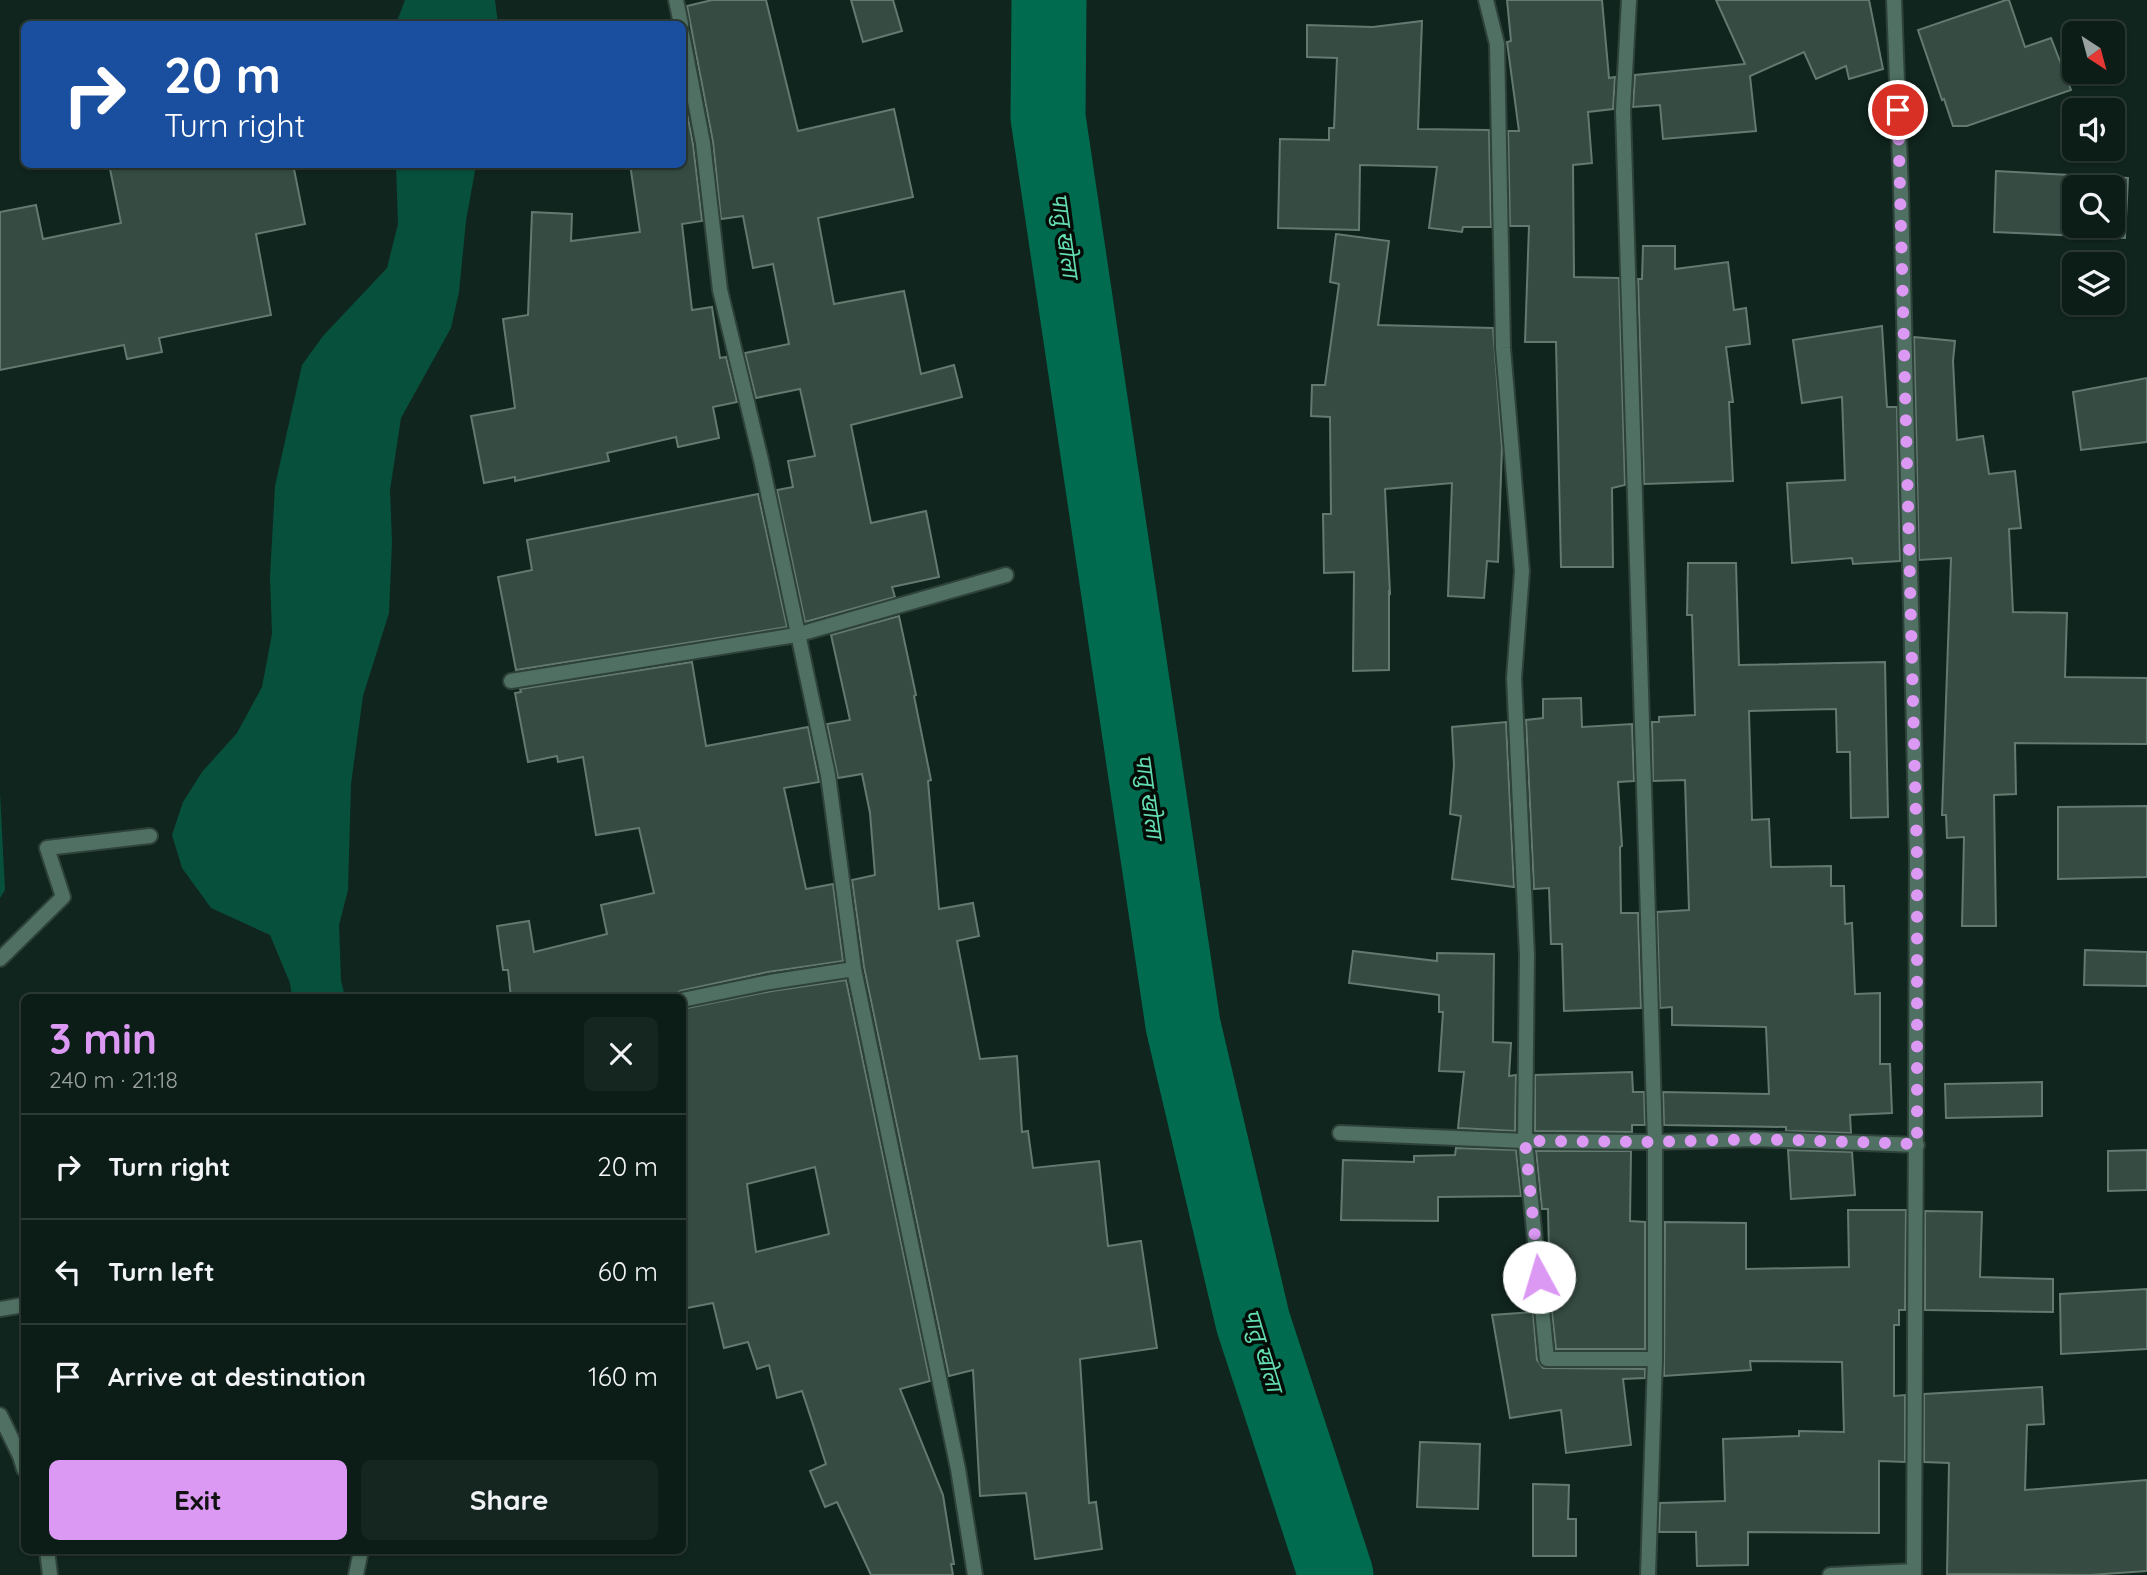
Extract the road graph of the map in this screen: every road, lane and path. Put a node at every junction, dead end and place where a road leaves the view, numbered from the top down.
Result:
1 (676, 0) edge
2 (1486, 0) edge
3 (1629, 0) edge
4 (1894, 0) edge
5 (680, 21) edge
6 (686, 55) edge
7 (1006, 575) dead end
8 (796, 635) junction
9 (511, 681) dead end
10 (150, 836) dead end
11 (0, 958) edge
12 (854, 970) junction
13 (686, 999) edge
14 (1340, 1133) dead end
15 (1525, 1141) junction
16 (1655, 1142) junction
17 (1917, 1144) junction
18 (21, 1306) edge
19 (0, 1309) edge
20 (1655, 1359) junction
21 (0, 1415) edge
22 (21, 1458) edge
23 (47, 1554) edge
24 (360, 1554) edge
25 (1914, 1573) edge
26 (50, 1575) edge
27 (356, 1575) edge
28 (975, 1575) edge
29 (1648, 1575) edge
30 (1830, 1575) edge

1 - 5 street
2 - 15 street
3 - 16 street
4 - 17 street
6 - 8 street
7 - 8 street
8 - 9 street
8 - 12 street
10 - 11 street
12 - 13 street
12 - 28 street
14 - 15 street
15 - 16 street
15 - 20 street
16 - 17 street
16 - 20 street
17 - 25 street
18 - 19 street
20 - 29 street
21 - 22 street
23 - 26 street
24 - 27 street
25 - 30 street

